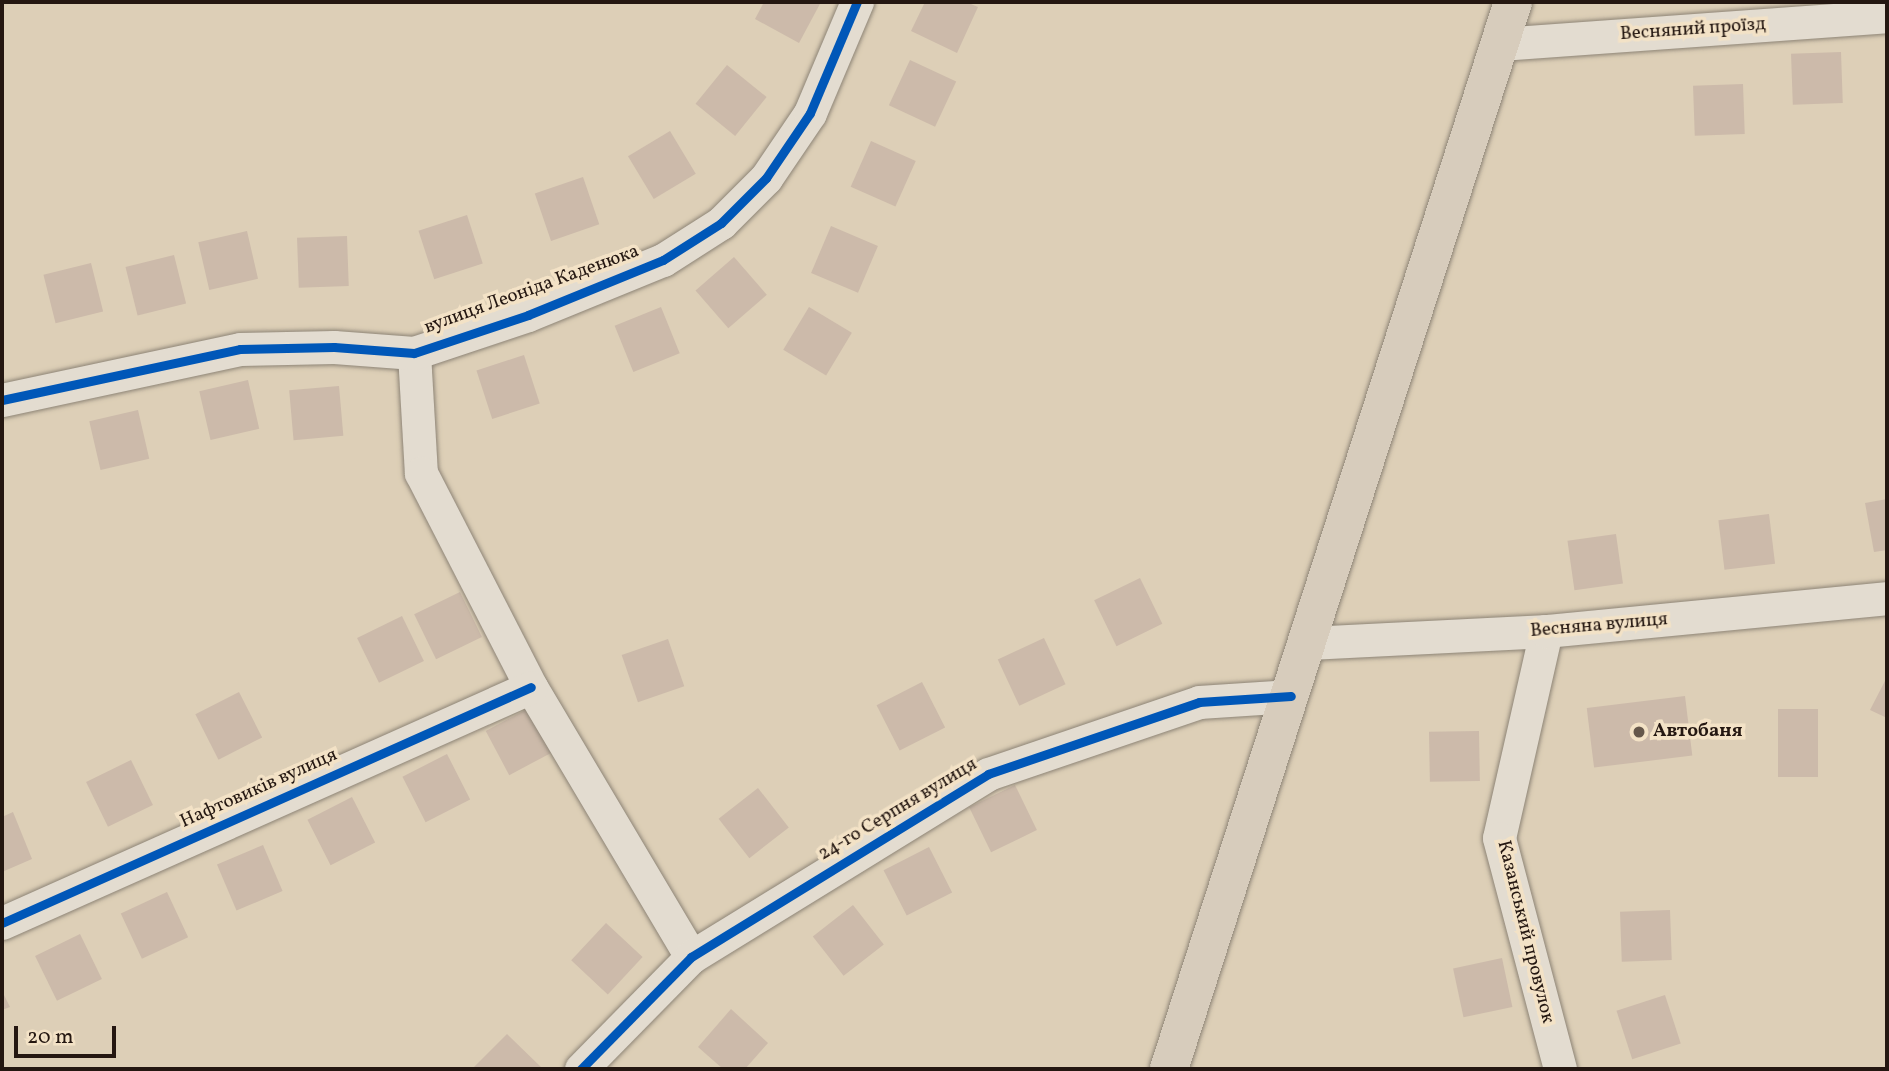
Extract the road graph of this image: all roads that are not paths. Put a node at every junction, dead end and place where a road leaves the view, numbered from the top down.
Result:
1 (857, 2) edge
2 (1513, 2) edge
3 (1887, 16) edge
4 (1499, 44) junction
5 (414, 353) junction
6 (2, 400) edge
7 (1887, 598) edge
8 (1546, 631) junction
9 (1310, 643) junction
10 (531, 687) junction
11 (1292, 696) junction
12 (2, 923) edge
13 (691, 957) junction
14 (581, 1069) edge
15 (1168, 1069) edge
16 (1560, 1069) edge

1 - 5 street, вулиця Леоніда Каденюка
2 - 4 highway
3 - 4 street, Весняний проїзд
4 - 9 highway
5 - 6 street, вулиця Леоніда Каденюка
5 - 10 street
7 - 8 street, Весняна вулиця
8 - 9 street, Весняна вулиця
8 - 16 street, Казанський провулок
9 - 11 highway
10 - 12 street, Нафтовиків вулиця
10 - 13 street
11 - 13 street, 24-го Серпня вулиця
11 - 15 highway
13 - 14 street, 24-го Серпня вулиця

